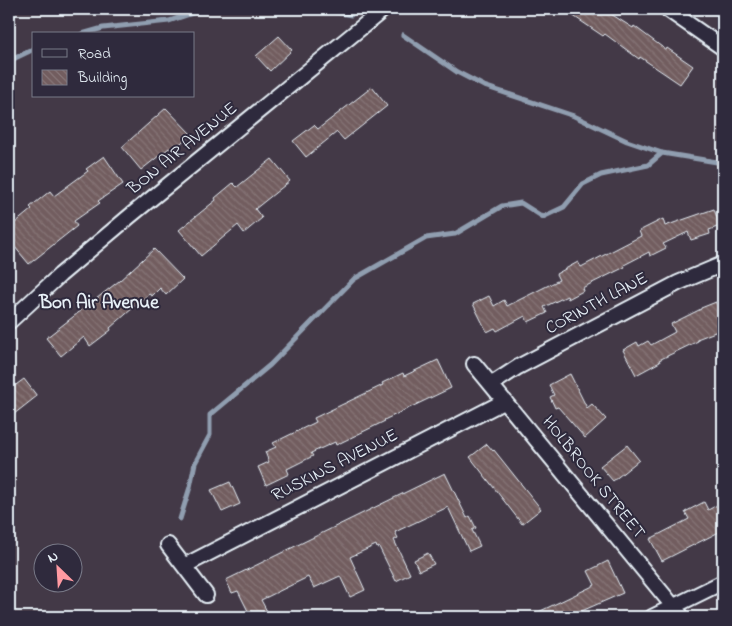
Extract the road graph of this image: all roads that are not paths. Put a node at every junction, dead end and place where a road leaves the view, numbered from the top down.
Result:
1 (384, 9) edge
2 (667, 9) edge
3 (723, 48) edge
4 (723, 264) edge
5 (9, 322) edge
6 (474, 364) dead end
7 (492, 384) junction
8 (505, 401) junction
9 (168, 545) dead end
10 (184, 566) junction
11 (723, 582) edge
12 (206, 595) dead end
13 (678, 612) edge
14 (652, 617) edge

1 - 5 street, BON AIR AVENUE
2 - 3 street
4 - 7 street, CORINTH LANE
6 - 7 street, HOLBROOK STREET
7 - 8 street, HOLBROOK STREET
8 - 10 street, RUSKINS AVENUE
8 - 13 street, HOLBROOK STREET
9 - 10 street
10 - 12 street
11 - 13 street
13 - 14 street

